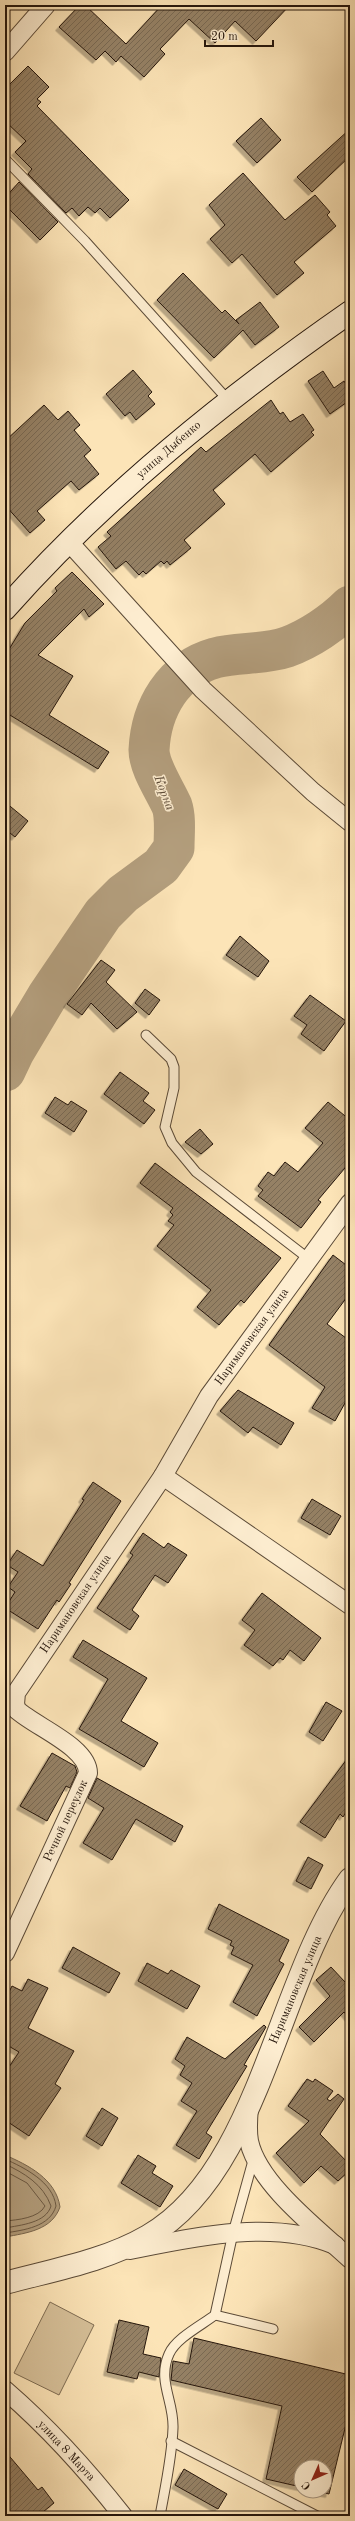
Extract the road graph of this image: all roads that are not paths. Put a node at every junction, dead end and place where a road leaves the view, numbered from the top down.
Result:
1 (46, 5) edge
2 (5, 52) edge
3 (5, 159) edge
4 (350, 312) edge
5 (228, 400) junction
6 (68, 541) junction
7 (5, 609) edge
8 (350, 822) edge
9 (146, 1035) dead end
10 (350, 1203) edge
11 (309, 1259) junction
12 (162, 1476) junction
13 (350, 1605) edge
14 (16, 1693) joint
15 (350, 1879) edge
16 (5, 1953) edge
17 (249, 2104) junction
18 (254, 2156) junction
19 (233, 2233) junction
20 (335, 2245) junction
21 (112, 2254) junction
22 (350, 2259) edge
23 (5, 2283) edge
24 (215, 2315) junction
25 (273, 2329) dead end
26 (5, 2390) edge
27 (171, 2441) junction
28 (123, 2516) edge
29 (160, 2516) edge
30 (317, 2516) edge

1 - 2 street
3 - 5 lane
4 - 5 street, улица Дыбенко
5 - 6 street, улица Дыбенко
6 - 7 street, улица Дыбенко
6 - 8 street
9 - 11 lane
10 - 11 street, Наримановская улица
11 - 12 street, Наримановская улица
12 - 13 street
12 - 14 street, Наримановская улица
14 - 16 street, Речной переулок
15 - 17 street, Наримановская улица
17 - 18 street, Наримановская улица
17 - 21 street, Наримановская улица
18 - 19 lane
18 - 20 street, Наримановская улица
19 - 20 street, Наримановская улица
19 - 21 street, Наримановская улица
19 - 24 lane
20 - 22 street, Наримановская улица
21 - 23 street, Наримановская улица
24 - 25 lane
24 - 27 lane
26 - 28 street, улица 8 Марта
27 - 29 lane
27 - 30 lane

